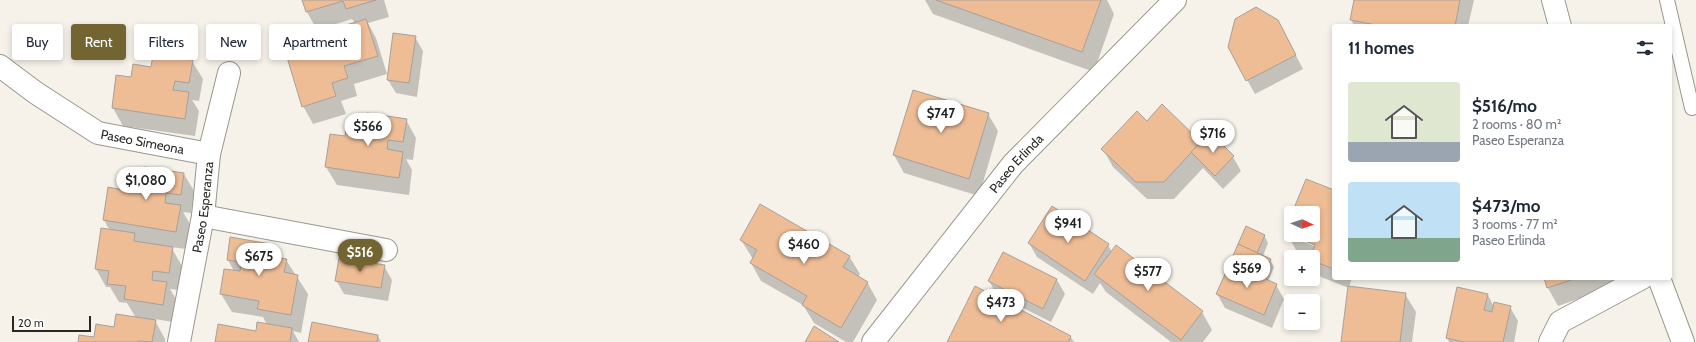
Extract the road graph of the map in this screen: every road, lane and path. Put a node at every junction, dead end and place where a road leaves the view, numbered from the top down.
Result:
1 (1175, 0) edge
2 (1553, 0) edge
3 (1667, 0) edge
4 (1559, 24) edge
5 (0, 66) edge
6 (229, 73) dead end
7 (1692, 108) dead end
8 (209, 154) junction
9 (203, 216) junction
10 (386, 250) dead end
11 (1638, 280) edge
12 (1660, 280) edge
13 (179, 342) edge
14 (873, 342) edge
15 (1550, 342) edge
16 (1683, 342) edge

1 - 14 street, Paseo Erlinda
2 - 4 street
3 - 7 lane
5 - 8 street, Paseo Simeona
6 - 8 street, Paseo Esperanza
8 - 9 street, Paseo Esperanza
9 - 10 street
9 - 13 street, Paseo Esperanza
11 - 15 street
12 - 16 street

